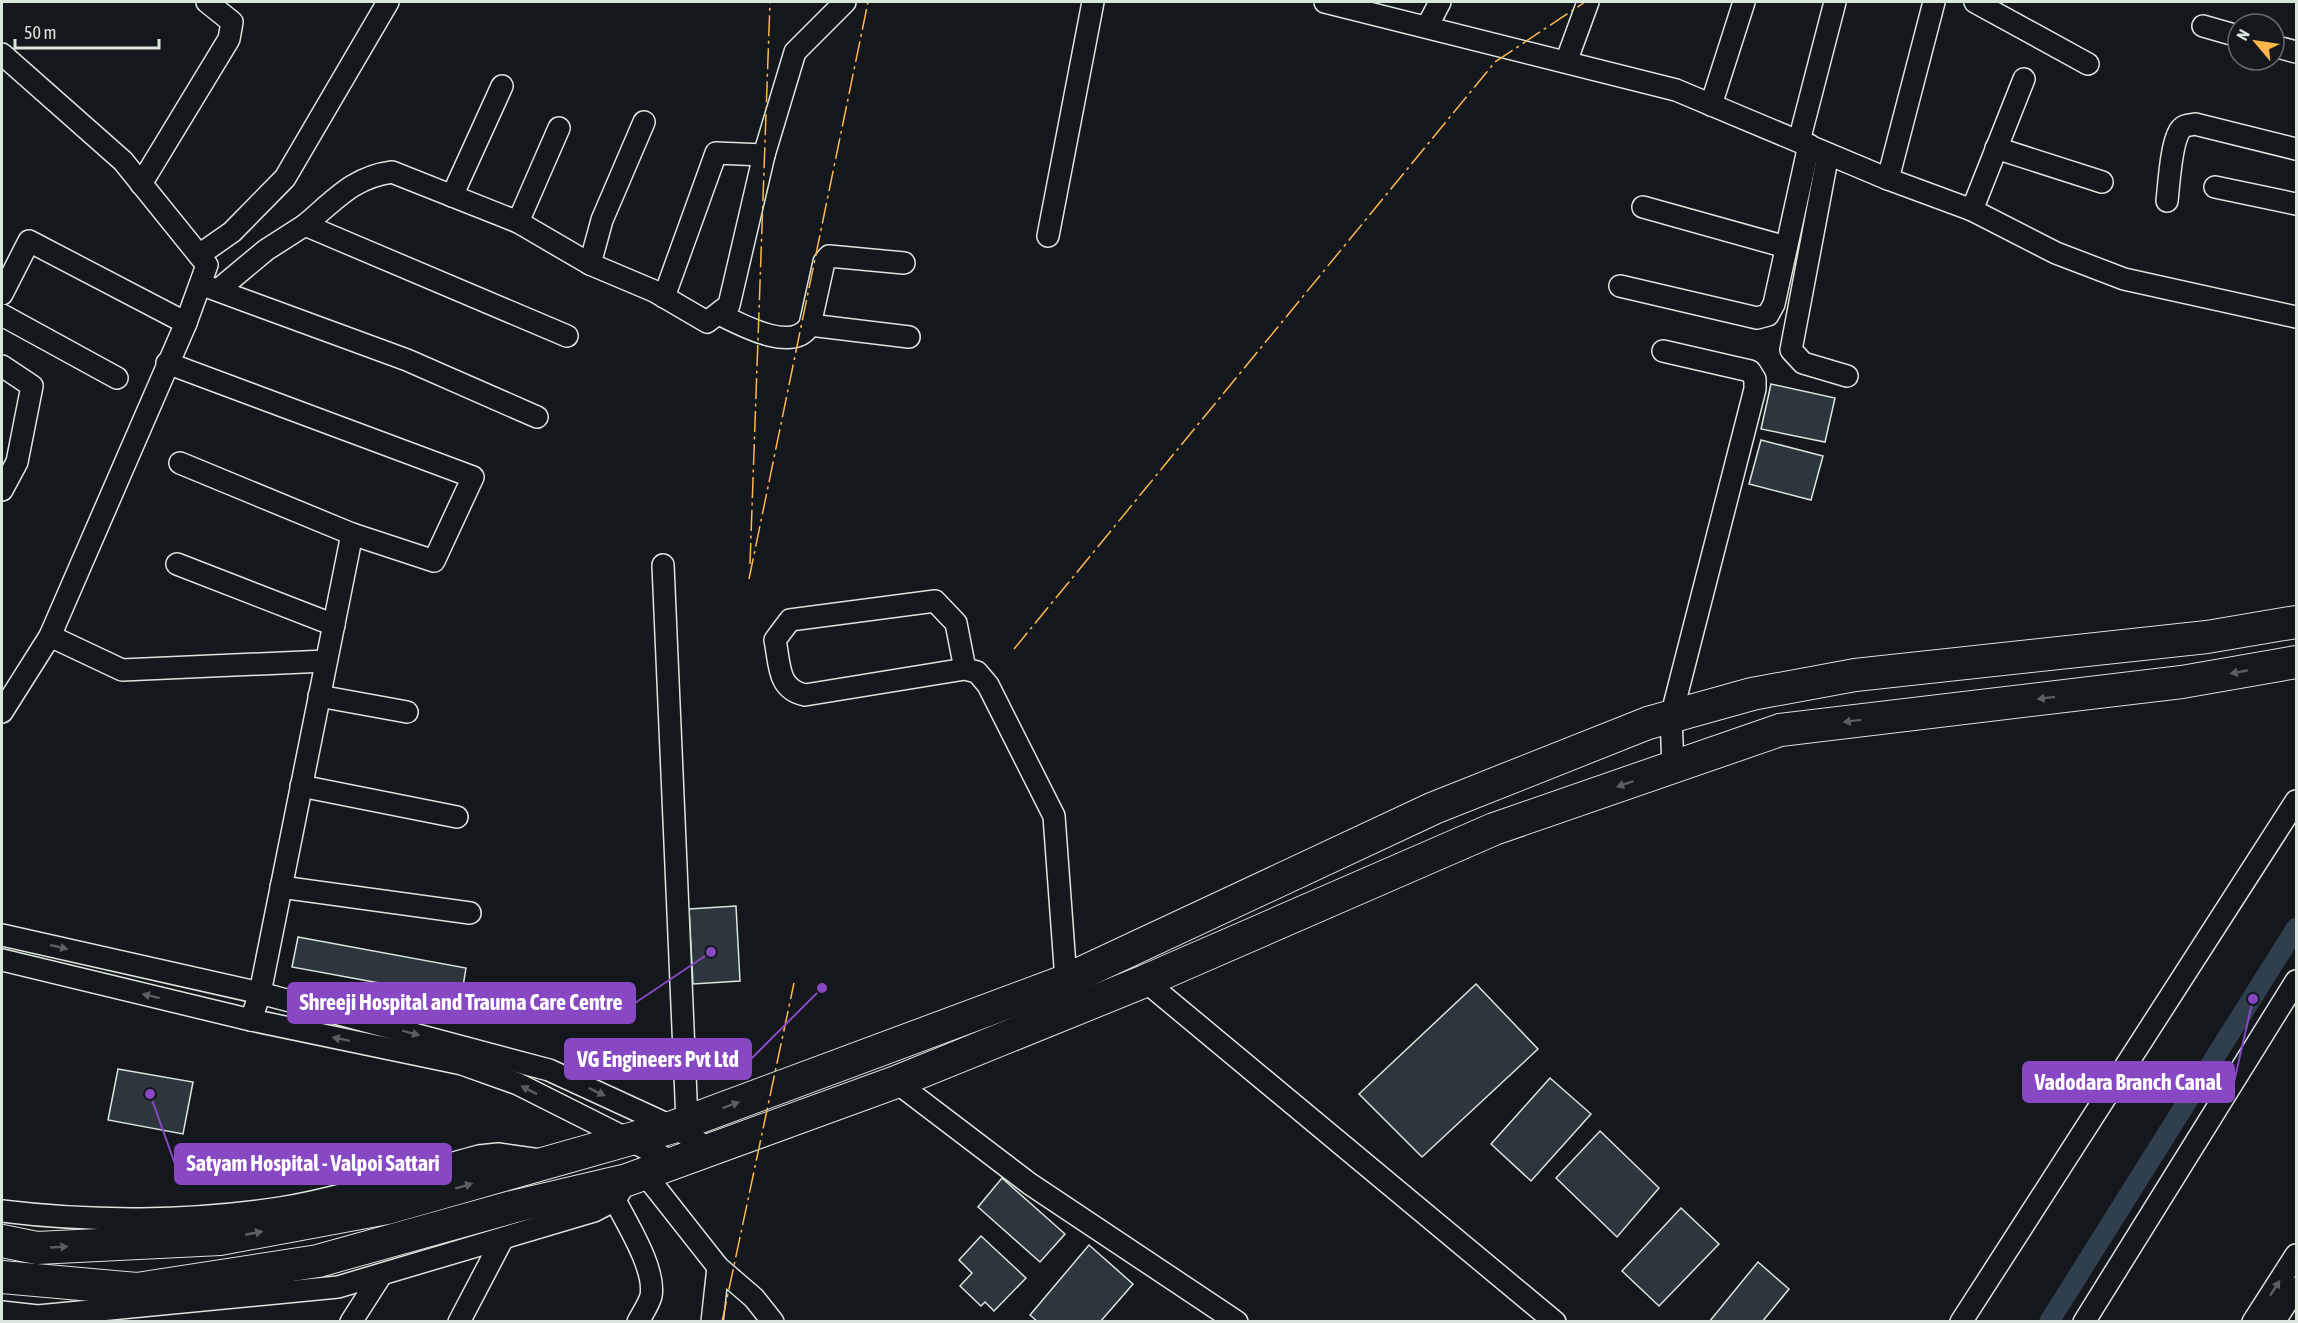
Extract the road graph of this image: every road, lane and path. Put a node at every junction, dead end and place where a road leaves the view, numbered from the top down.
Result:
1 (207, 2) edge
2 (388, 2) edge
3 (844, 2) edge
4 (1093, 2) edge
5 (1325, 2) edge
6 (1440, 2) edge
7 (1588, 2) edge
8 (1744, 2) edge
9 (1835, 2) edge
10 (1934, 2) edge
11 (1975, 2) edge
12 (2203, 26) dead end
13 (1427, 27) junction
14 (2226, 33) edge
15 (2, 54) edge
16 (1566, 62) junction
17 (2088, 64) dead end
18 (2024, 79) dead end
19 (501, 86) dead end
20 (1711, 105) junction
21 (644, 122) dead end
22 (559, 128) dead end
23 (1812, 147) junction
24 (1996, 148) junction
25 (2296, 149) edge
26 (764, 155) junction
27 (1888, 179) junction
28 (2102, 182) dead end
29 (141, 184) junction
30 (2215, 188) dead end
31 (452, 196) junction
32 (2167, 201) dead end
33 (2296, 204) edge
34 (1643, 207) dead end
35 (1972, 210) junction
36 (518, 222) junction
37 (305, 225) junction
38 (1048, 236) dead end
39 (1786, 247) junction
40 (199, 255) junction
41 (904, 263) dead end
42 (590, 264) junction
43 (1620, 286) dead end
44 (208, 287) junction
45 (2, 294) edge
46 (664, 297) junction
47 (719, 314) junction
48 (2, 315) edge
49 (2296, 316) edge
50 (186, 323) junction
51 (810, 325) junction
52 (567, 336) dead end
53 (909, 337) dead end
54 (1663, 351) dead end
55 (167, 363) junction
56 (2, 366) edge
57 (1847, 376) dead end
58 (117, 378) dead end
59 (537, 417) dead end
60 (180, 463) dead end
61 (2, 490) edge
62 (352, 534) junction
63 (177, 564) dead end
64 (663, 566) dead end
65 (2296, 622) edge
66 (334, 625) junction
67 (50, 636) junction
68 (326, 661) junction
69 (2296, 662) edge
70 (965, 669) junction
71 (319, 696) junction
72 (2, 712) edge
73 (407, 712) dead end
74 (1671, 717) junction
75 (1673, 767) junction
76 (301, 786) junction
77 (2296, 801) edge
78 (457, 817) dead end
79 (281, 887) junction
80 (470, 913) dead end
81 (2, 934) edge
82 (2, 960) edge
83 (1066, 980) junction
84 (1144, 981) junction
85 (2296, 981) edge
86 (260, 993) junction
87 (251, 1020) junction
88 (896, 1082) junction
89 (680, 1124) junction
90 (627, 1140) junction
91 (712, 1150) junction
92 (549, 1162) junction
93 (675, 1163) junction
94 (629, 1185) junction
95 (2, 1211) edge
96 (502, 1240) junction
97 (2, 1241) edge
98 (2296, 1255) edge
99 (718, 1267) junction
100 (381, 1275) junction
101 (2, 1277) edge
102 (2296, 1288) edge
103 (754, 1298) junction
104 (2, 1312) edge
105 (712, 1315) edge
106 (351, 1322) edge
107 (459, 1322) edge
108 (638, 1322) edge
109 (773, 1322) edge
110 (1237, 1322) edge
111 (1555, 1322) edge
112 (1961, 1322) edge
113 (2084, 1322) edge
114 (2253, 1322) edge
115 (2274, 1322) edge

1 - 29 street
2 - 40 street
3 - 26 street
4 - 38 street
5 - 13 street
6 - 13 street
7 - 16 street
8 - 20 street
9 - 23 street
10 - 27 street
11 - 17 street
12 - 14 street
13 - 16 street
15 - 29 street
16 - 20 street
18 - 24 street
19 - 31 street
20 - 23 street
21 - 42 street
22 - 36 street
23 - 27 street
23 - 39 street
23 - 57 street
24 - 28 street
24 - 35 street
25 - 32 street
26 - 46 street
26 - 47 street
27 - 35 street
29 - 40 street
30 - 33 street
31 - 36 street
31 - 37 street
34 - 39 street
35 - 49 street
36 - 42 street
37 - 44 street
37 - 52 street
39 - 43 street
40 - 44 street
41 - 51 street
42 - 46 street
44 - 50 street
44 - 59 street
45 - 50 street
46 - 47 street
47 - 51 street
48 - 58 street
50 - 55 street
51 - 53 street
54 - 74 street
55 - 62 street
55 - 67 street
56 - 61 street
60 - 62 street
62 - 66 street
63 - 66 street
64 - 89 street
65 - 74 highway
66 - 68 street
67 - 68 street
67 - 72 street
68 - 71 street
69 -> 75 highway
70 - 70 street
70 - 83 street
71 - 73 street
71 - 76 street
74 - 75 street
74 - 83 highway
75 -> 84 highway
76 - 78 street
76 - 79 street
77 - 112 street
79 - 80 street
79 - 86 street
81 -> 86 street
87 -> 82 street
89 -> 83 highway
84 - 88 highway
84 - 111 street
85 - 113 street
86 - 87 street
86 -> 89 street
90 -> 87 street
88 - 91 highway
88 - 110 street
89 - 90 highway
89 - 91 street
90 - 92 highway
90 - 93 street
91 - 93 highway
92 - 95 street
97 -> 92 highway
93 - 94 highway
94 - 96 street
94 - 99 street
94 - 101 highway
94 - 108 street
96 - 100 street
96 - 107 street
114 -> 98 street
99 - 103 street
99 - 105 street
100 - 104 street
100 - 106 street
102 - 115 street
103 - 105 street
103 - 109 street

